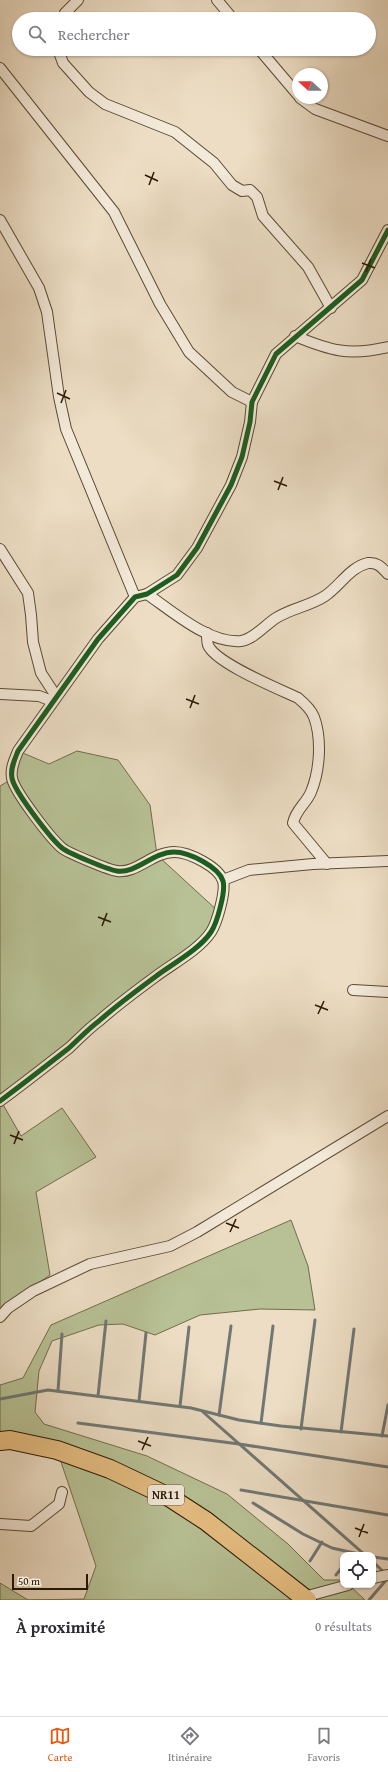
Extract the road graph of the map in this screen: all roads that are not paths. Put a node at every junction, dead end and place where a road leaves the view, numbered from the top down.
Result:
1 (78, 0) edge
2 (217, 0) edge
3 (67, 12) edge
4 (227, 12) edge
5 (60, 56) edge
6 (265, 56) edge
7 (0, 68) edge
8 (292, 88) edge
9 (309, 104) edge
10 (388, 136) edge
11 (0, 220) edge
12 (388, 230) edge
13 (331, 308) junction
14 (295, 336) junction
15 (388, 347) edge
16 (252, 402) junction
17 (0, 549) edge
18 (388, 574) edge
19 (147, 594) junction
20 (135, 597) junction
21 (206, 633) junction
22 (0, 694) edge
23 (54, 699) junction
24 (388, 861) edge
25 (327, 864) junction
26 (223, 880) junction
27 (353, 990) dead end
28 (388, 992) edge
29 (0, 1101) edge
30 (388, 1116) edge
31 (0, 1318) edge
32 (0, 1441) edge
33 (62, 1492) dead end
34 (0, 1524) edge
35 (340, 1588) edge
36 (305, 1599) edge

1 - 3 street
2 - 4 street
5 - 13 street
6 - 8 street
7 - 16 street
9 - 10 street
11 - 20 street
12 - 13 street
13 - 14 street
14 - 15 street
14 - 16 street
16 - 19 street
17 - 23 street
18 - 21 street
19 - 20 street
19 - 21 street
20 - 23 street
21 - 25 street
22 - 23 street
23 - 26 street
24 - 25 street
25 - 26 street
26 - 29 street
27 - 28 street
30 - 31 street
32 - 36 highway, NR11
33 - 34 street
35 - 36 street

